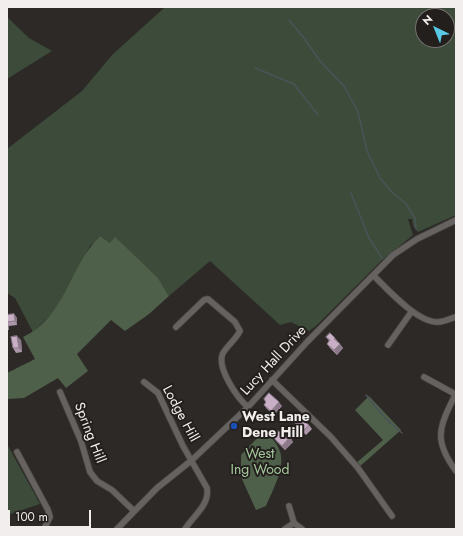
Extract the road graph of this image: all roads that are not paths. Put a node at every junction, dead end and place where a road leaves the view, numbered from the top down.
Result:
1 (456, 220) edge
2 (374, 276) junction
3 (412, 311) junction
4 (456, 317) edge
5 (176, 327) dead end
6 (388, 345) dead end
7 (424, 377) dead end
8 (272, 380) junction
9 (144, 382) dead end
10 (60, 392) dead end
11 (456, 394) edge
12 (248, 407) junction
13 (17, 452) dead end
14 (192, 460) junction
15 (456, 472) edge
16 (289, 506) dead end
17 (134, 511) junction
18 (392, 516) dead end
19 (294, 523) junction
20 (44, 529) edge
21 (117, 529) edge
22 (184, 529) edge
23 (285, 529) edge
24 (302, 529) edge

1 - 2 street, Lucy Hall Drive
2 - 3 street
2 - 8 street, Lucy Hall Drive
3 - 4 street
3 - 6 street
5 - 12 street
7 - 11 street
8 - 12 street, Lucy Hall Drive
8 - 18 street
9 - 14 street, Lodge Hill
10 - 17 street, Spring Hill
11 - 15 street
12 - 14 street, Lucy Hall Drive
13 - 20 street
14 - 17 street, Lucy Hall Drive
14 - 22 street, Lodge Hill
16 - 19 street
17 - 21 street, Lucy Hall Drive
19 - 23 street
19 - 24 street

